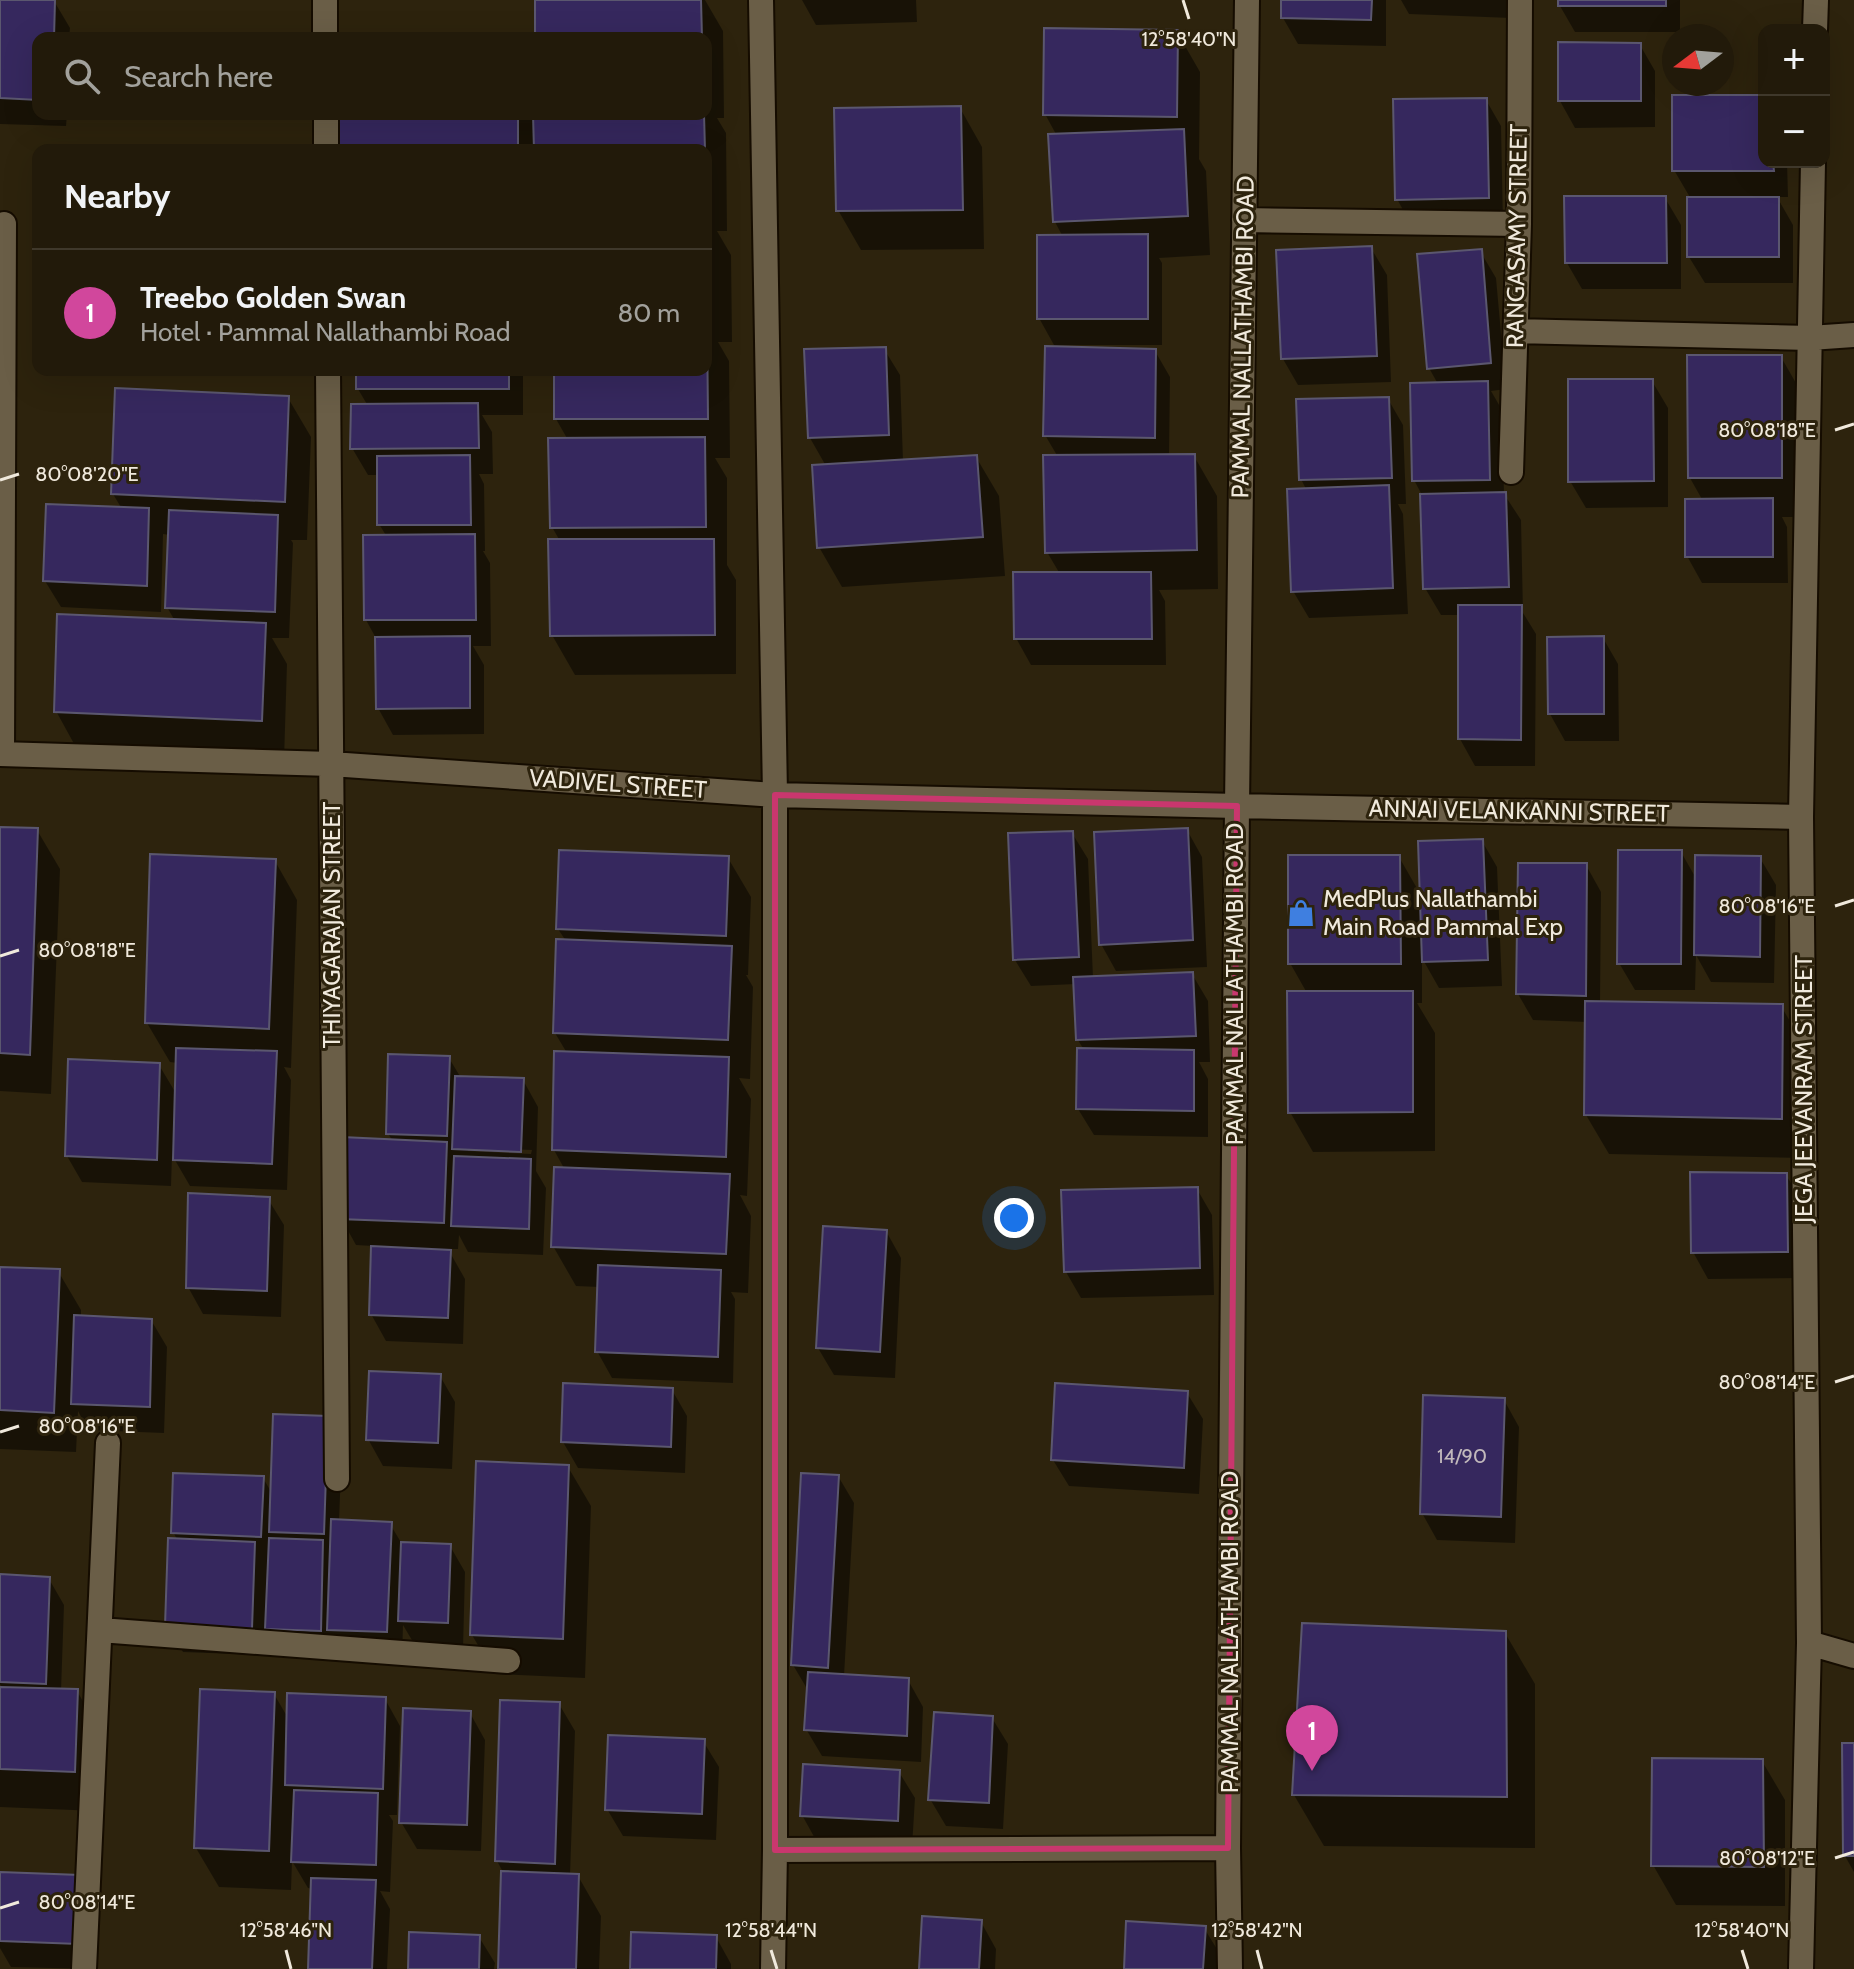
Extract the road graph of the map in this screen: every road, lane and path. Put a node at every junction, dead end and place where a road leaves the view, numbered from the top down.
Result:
1 (325, 0) edge
2 (761, 0) edge
3 (1247, 0) edge
4 (1520, 0) edge
5 (1816, 0) edge
6 (1815, 24) edge
7 (325, 32) edge
8 (326, 120) edge
9 (326, 144) edge
10 (1813, 168) edge
11 (1244, 220) junction
12 (4, 224) dead end
13 (1519, 224) junction
14 (1516, 331) junction
15 (1854, 335) edge
16 (1810, 338) junction
17 (328, 376) edge
18 (1511, 472) dead end
19 (1, 754) edge
20 (331, 764) junction
21 (775, 795) junction
22 (1237, 806) junction
23 (1801, 817) junction
24 (108, 1443) dead end
25 (337, 1479) dead end
26 (100, 1630) junction
27 (1809, 1643) junction
28 (1854, 1656) edge
29 (508, 1661) dead end
30 (1228, 1848) junction
31 (775, 1850) junction
32 (84, 1969) edge
33 (773, 1969) edge
34 (1230, 1969) edge
35 (1801, 1969) edge

1 - 7 street
2 - 21 street
3 - 11 street, PAMMAL NALLATHAMBI ROAD
4 - 13 street, RANGASAMY STREET
5 - 6 street
8 - 9 street
10 - 16 street, JEGA JEEVANRAM STREET
11 - 13 street
11 - 22 street, PAMMAL NALLATHAMBI ROAD
12 - 19 street
13 - 14 street, RANGASAMY STREET
14 - 16 street
14 - 18 street, RANGASAMY STREET
15 - 16 street
16 - 23 street, JEGA JEEVANRAM STREET
17 - 20 street, THIYAGARAJAN STREET
19 - 20 street, VADIVEL STREET
20 - 21 street, VADIVEL STREET
20 - 25 street, THIYAGARAJAN STREET
21 - 22 street, VADIVEL STREET
21 - 31 street
22 - 23 street, ANNAI VELANKANNI STREET
22 - 30 street, PAMMAL NALLATHAMBI ROAD
23 - 27 street, JEGA JEEVANRAM STREET
24 - 26 street
26 - 29 street
26 - 32 street
27 - 28 street
27 - 35 street, JEGA JEEVANRAM STREET
30 - 31 street
30 - 34 street, PAMMAL NALLATHAMBI ROAD
31 - 33 street

